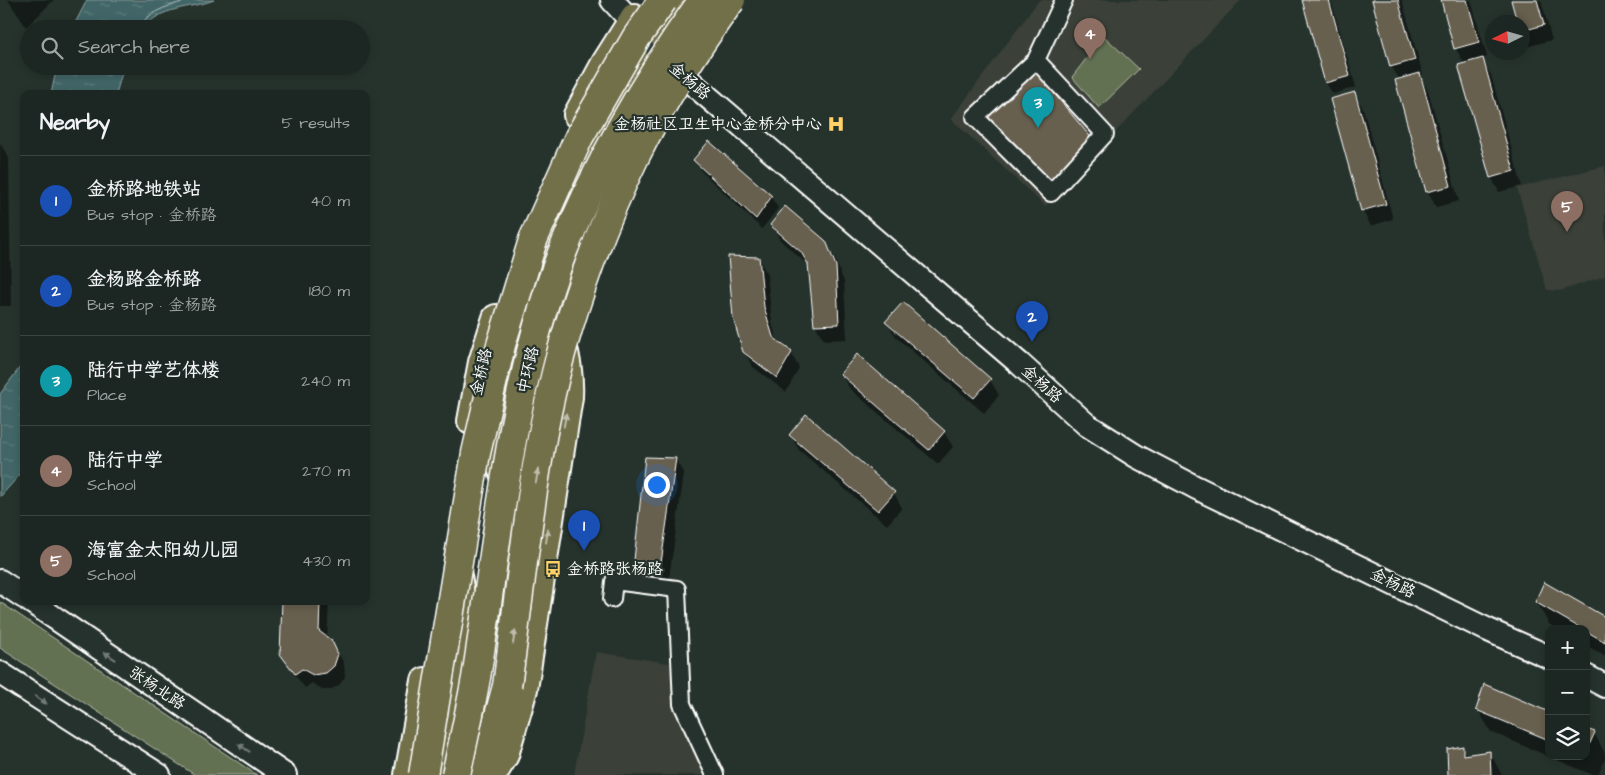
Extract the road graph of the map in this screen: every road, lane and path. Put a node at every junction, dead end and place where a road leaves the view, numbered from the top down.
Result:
1 (612, 0) edge
2 (646, 0) edge
3 (663, 0) edge
4 (681, 0) edge
5 (703, 0) edge
6 (724, 0) edge
7 (731, 0) edge
8 (1064, 0) edge
9 (630, 22) junction
10 (1036, 60) junction
11 (673, 67) junction
12 (543, 312) junction
13 (513, 502) junction
14 (451, 531) junction
15 (0, 581) edge
16 (20, 594) edge
17 (612, 599) dead end
18 (36, 605) edge
19 (1545, 655) edge
20 (0, 673) edge
21 (1590, 678) edge
22 (1605, 686) edge
23 (159, 775) edge
24 (285, 775) edge
25 (408, 775) edge
26 (423, 775) edge
27 (440, 775) edge
28 (456, 775) edge
29 (473, 775) edge
30 (483, 775) edge
31 (493, 775) edge
32 (715, 775) edge

1 - 9 street, 金杨路
2 - 9 main road, 金桥路
3 - 26 highway, 中环路, bridge
4 - 11 main road
5 - 12 highway, 中环路, bridge
6 - 11 main road
6 - 12 highway, bridge
30 -> 7 highway, bridge
8 - 10 street
9 - 11 street, 金杨路
9 - 12 main road
9 - 14 main road, 金桥路
10 - 10 street
11 - 12 main road
11 - 19 street, 金杨路
12 - 13 main road
12 - 13 main road
12 - 28 highway, 中环路, bridge
31 -> 12 main road
13 - 29 main road
14 - 25 main road, 金桥路
14 - 27 main road
15 - 16 street
17 - 32 street
24 -> 18 street, 张杨北路
20 -> 23 street
21 - 22 street

